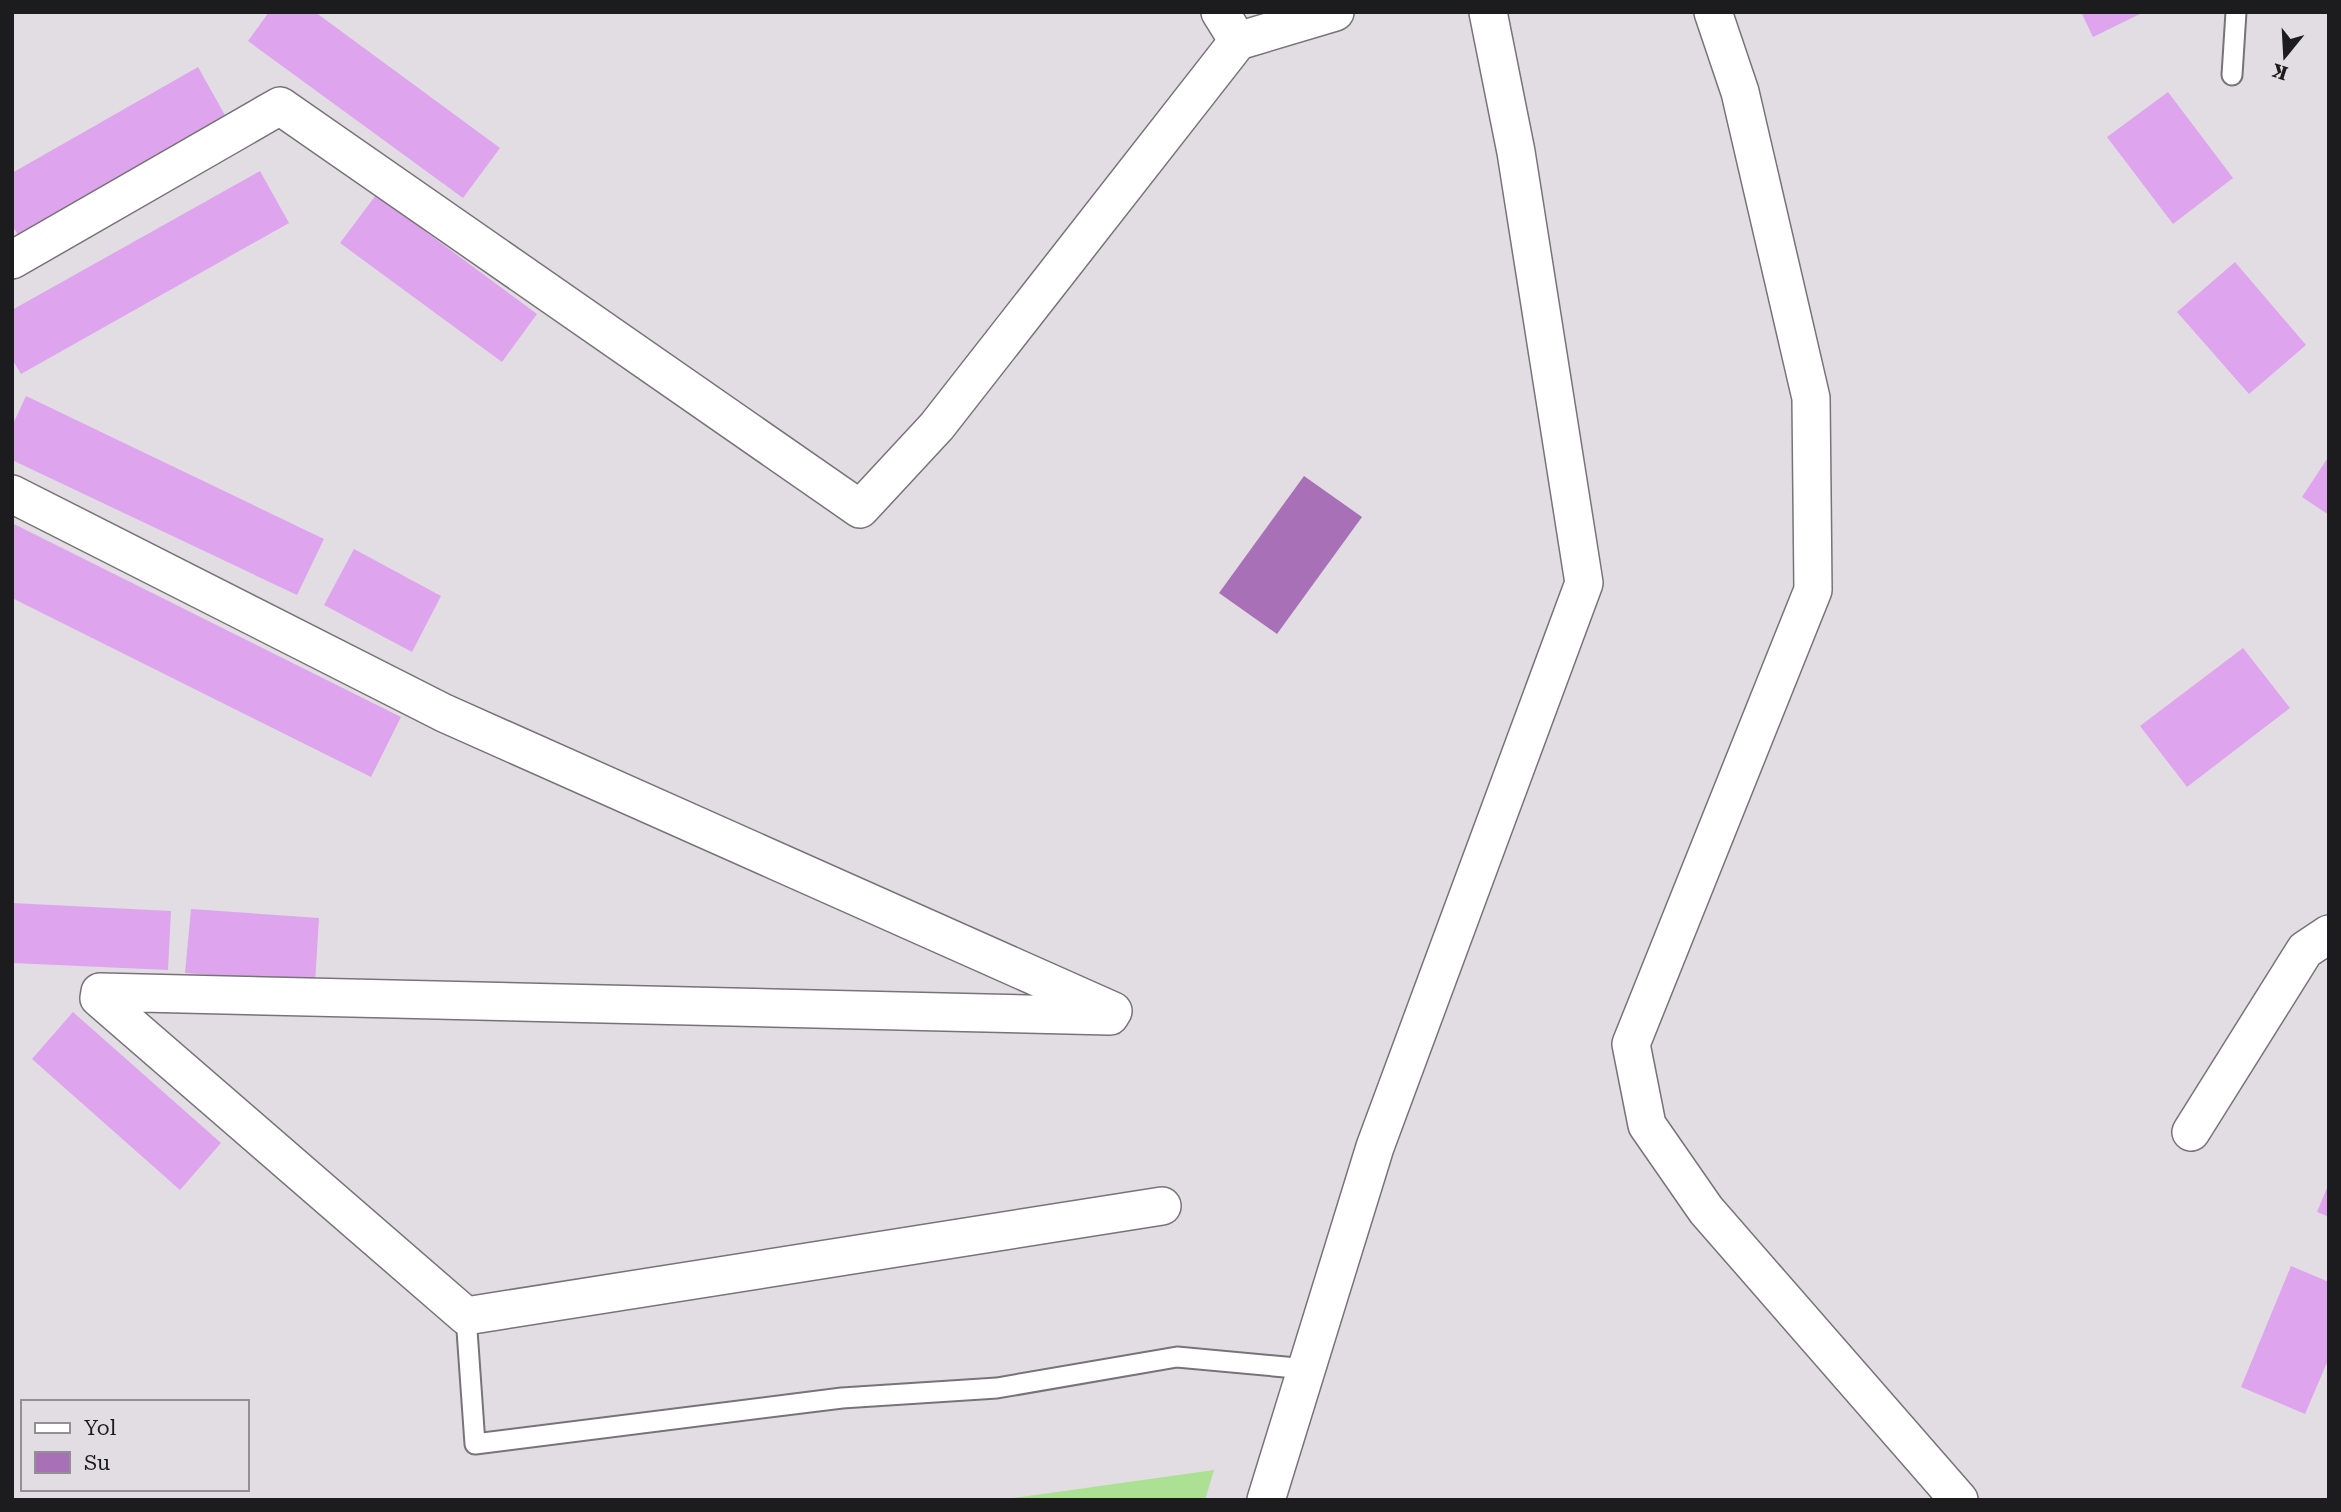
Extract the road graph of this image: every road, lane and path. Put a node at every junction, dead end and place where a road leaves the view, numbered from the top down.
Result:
1 (1335, 12) edge
2 (1488, 12) edge
3 (1713, 12) edge
4 (2236, 12) edge
5 (1229, 27) edge
6 (2232, 75) dead end
7 (12, 260) edge
8 (12, 494) edge
9 (2329, 934) edge
10 (2191, 1132) dead end
11 (1162, 1206) dead end
12 (466, 1316) junction
13 (1307, 1369) junction
14 (1266, 1500) edge
15 (1959, 1500) edge

1 - 5 street
2 - 13 street
3 - 15 street
4 - 6 lane
5 - 7 street
8 - 12 street
9 - 10 street
11 - 12 street
12 - 13 lane
13 - 14 street

